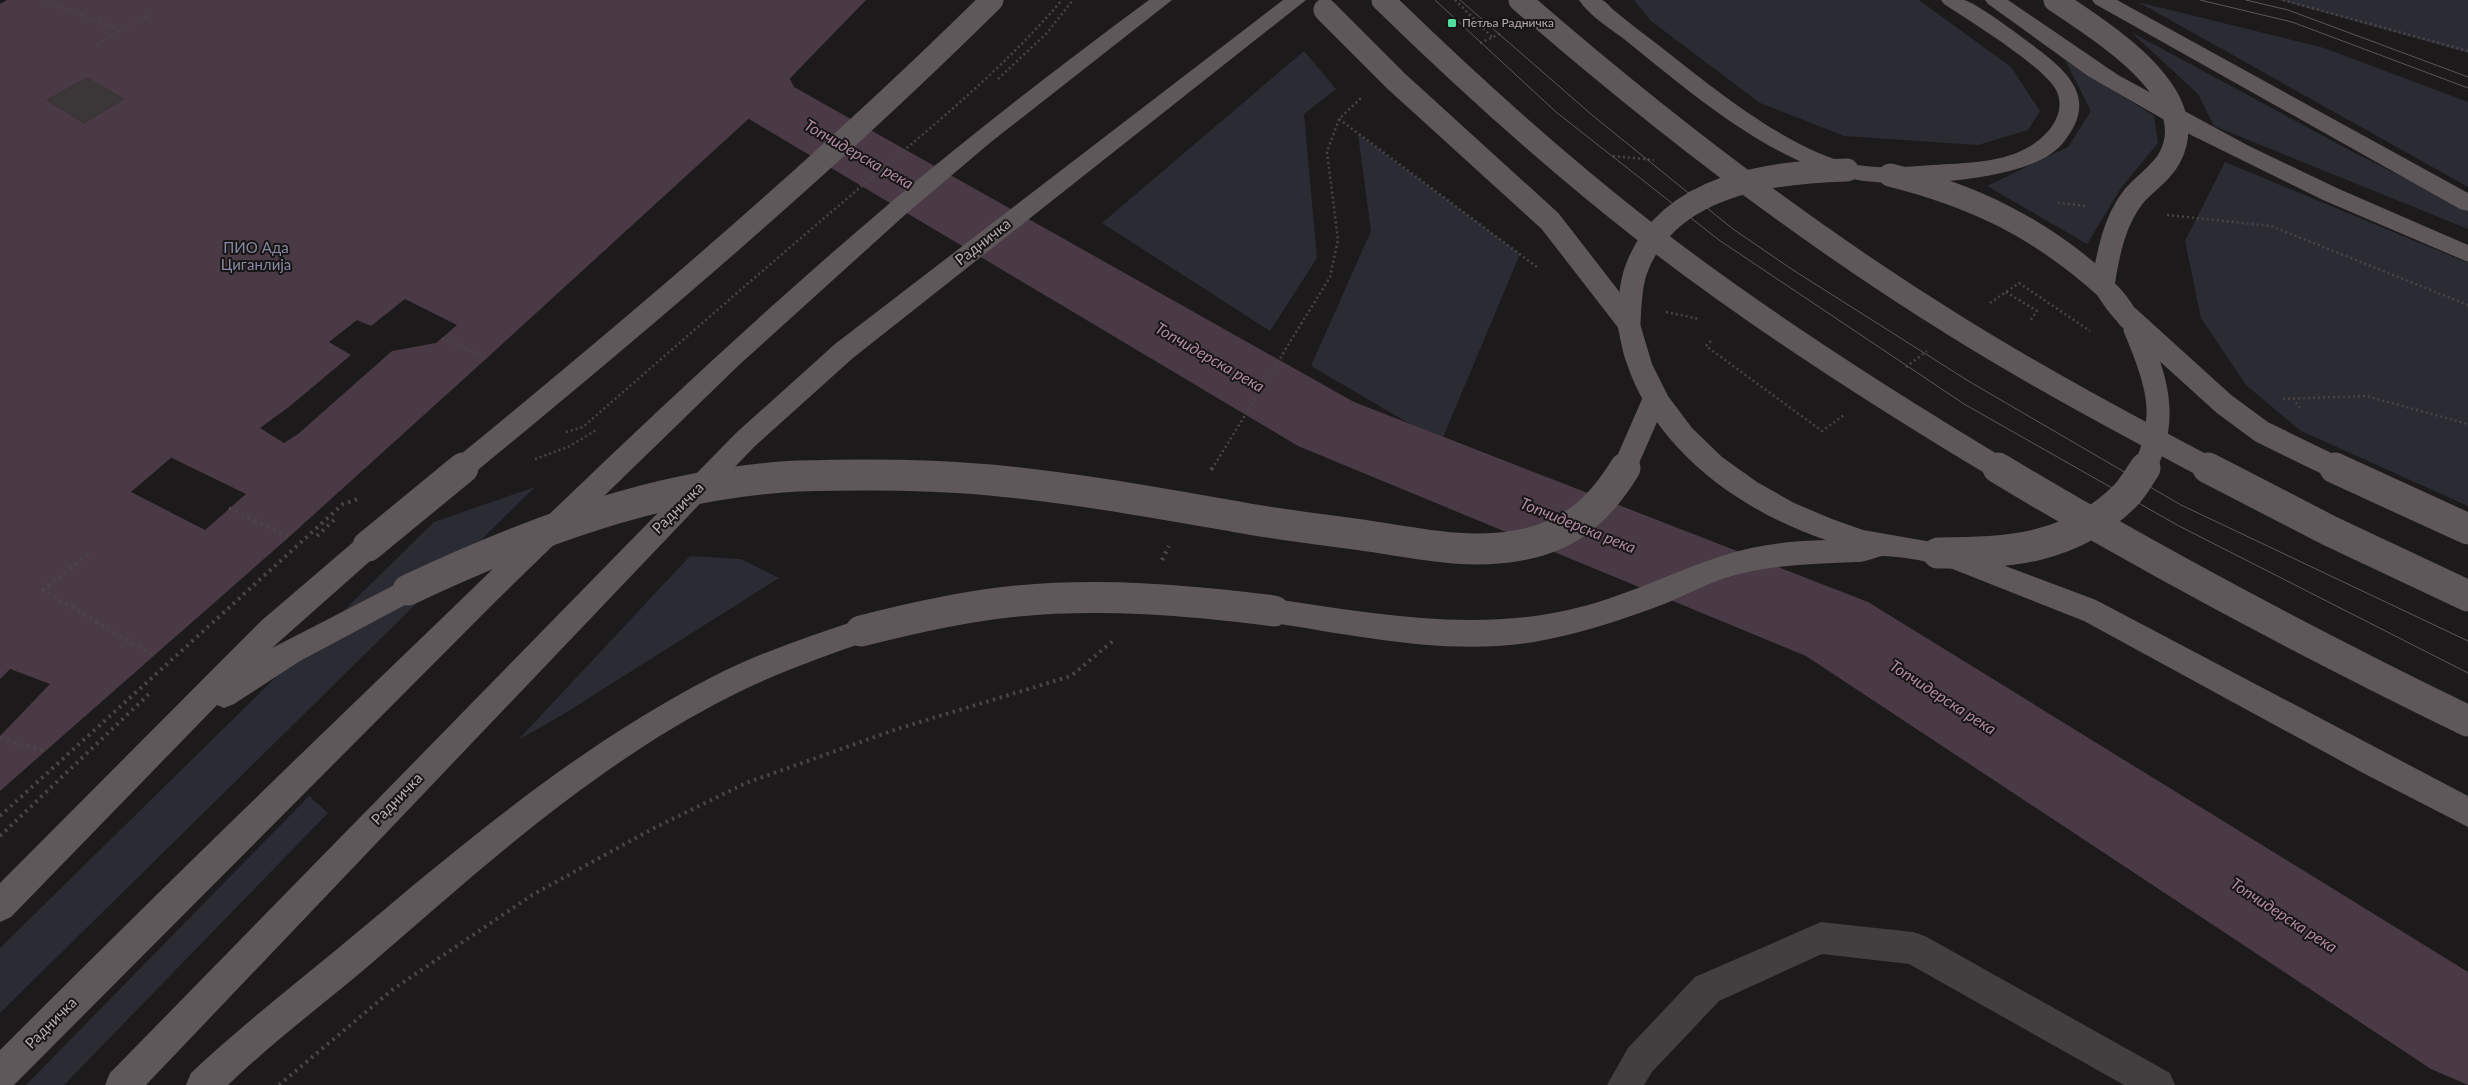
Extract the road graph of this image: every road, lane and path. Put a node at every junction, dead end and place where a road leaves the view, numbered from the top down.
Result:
1 (43, 0) edge
2 (992, 0) edge
3 (1062, 0) edge
4 (1073, 0) edge
5 (1296, 0) edge
6 (1316, 0) edge
7 (1383, 0) edge
8 (1455, 0) edge
9 (1520, 0) edge
10 (1590, 0) edge
11 (1951, 0) edge
12 (1995, 0) edge
13 (2054, 0) edge
14 (2102, 0) edge
15 (2282, 0) edge
16 (1160, 2) edge
17 (152, 14) dead end
18 (119, 30) junction
19 (1492, 37) dead end
20 (97, 45) dead end
21 (2468, 52) edge
22 (993, 84) dead end
23 (1847, 170) junction
24 (1890, 175) junction
25 (844, 201) dead end
26 (2468, 203) edge
27 (2468, 254) edge
28 (2103, 285) junction
29 (2005, 292) dead end
30 (2128, 317) junction
31 (2030, 321) dead end
32 (1302, 323) dead end
33 (1629, 323) junction
34 (442, 338) dead end
35 (1711, 341) dead end
36 (487, 358) dead end
37 (1655, 398) junction
38 (2274, 400) dead end
39 (2468, 424) edge
40 (1822, 431) dead end
41 (1209, 474) dead end
42 (229, 508) dead end
43 (2468, 529) edge
44 (289, 537) dead end
45 (1172, 541) dead end
46 (1900, 549) junction
47 (88, 554) dead end
48 (1938, 554) junction
49 (1158, 566) dead end
50 (2468, 596) edge
51 (1122, 634) dead end
52 (154, 656) dead end
53 (2468, 721) edge
54 (183, 722) junction
55 (0, 738) edge
56 (45, 751) dead end
57 (2468, 812) edge
58 (0, 906) edge
59 (0, 1074) edge
60 (122, 1085) edge
61 (203, 1085) edge
62 (279, 1085) edge
63 (1624, 1085) edge
64 (2158, 1085) edge

1 - 18 path
2 - 54 main road, bridge
3 - 25 path
4 - 22 path
5 - 60 main road, Радничка
6 - 33 main road, bridge
7 - 53 main road, bridge
8 - 19 path
9 - 50 main road, bridge
10 - 23 main road
11 - 24 main road
12 - 27 main road
13 - 28 main road, bridge
14 - 26 main road
15 - 21 path
16 - 59 main road, Радничка
17 - 18 path
18 - 20 path
23 - 24 main road
23 - 33 main road, bridge
24 - 28 main road, bridge
28 - 30 main road
29 - 31 path
30 - 43 main road, bridge
30 - 48 main road, bridge
32 - 41 path
33 - 37 main road
34 - 36 path
35 - 40 path
37 - 46 main road
37 - 54 main road, bridge
38 - 39 path
42 - 44 path
45 - 49 path
46 - 48 main road
46 - 61 main road, bridge
47 - 52 path
48 - 57 main road
51 - 62 path
54 - 58 main road
55 - 56 path
63 - 64 lane

